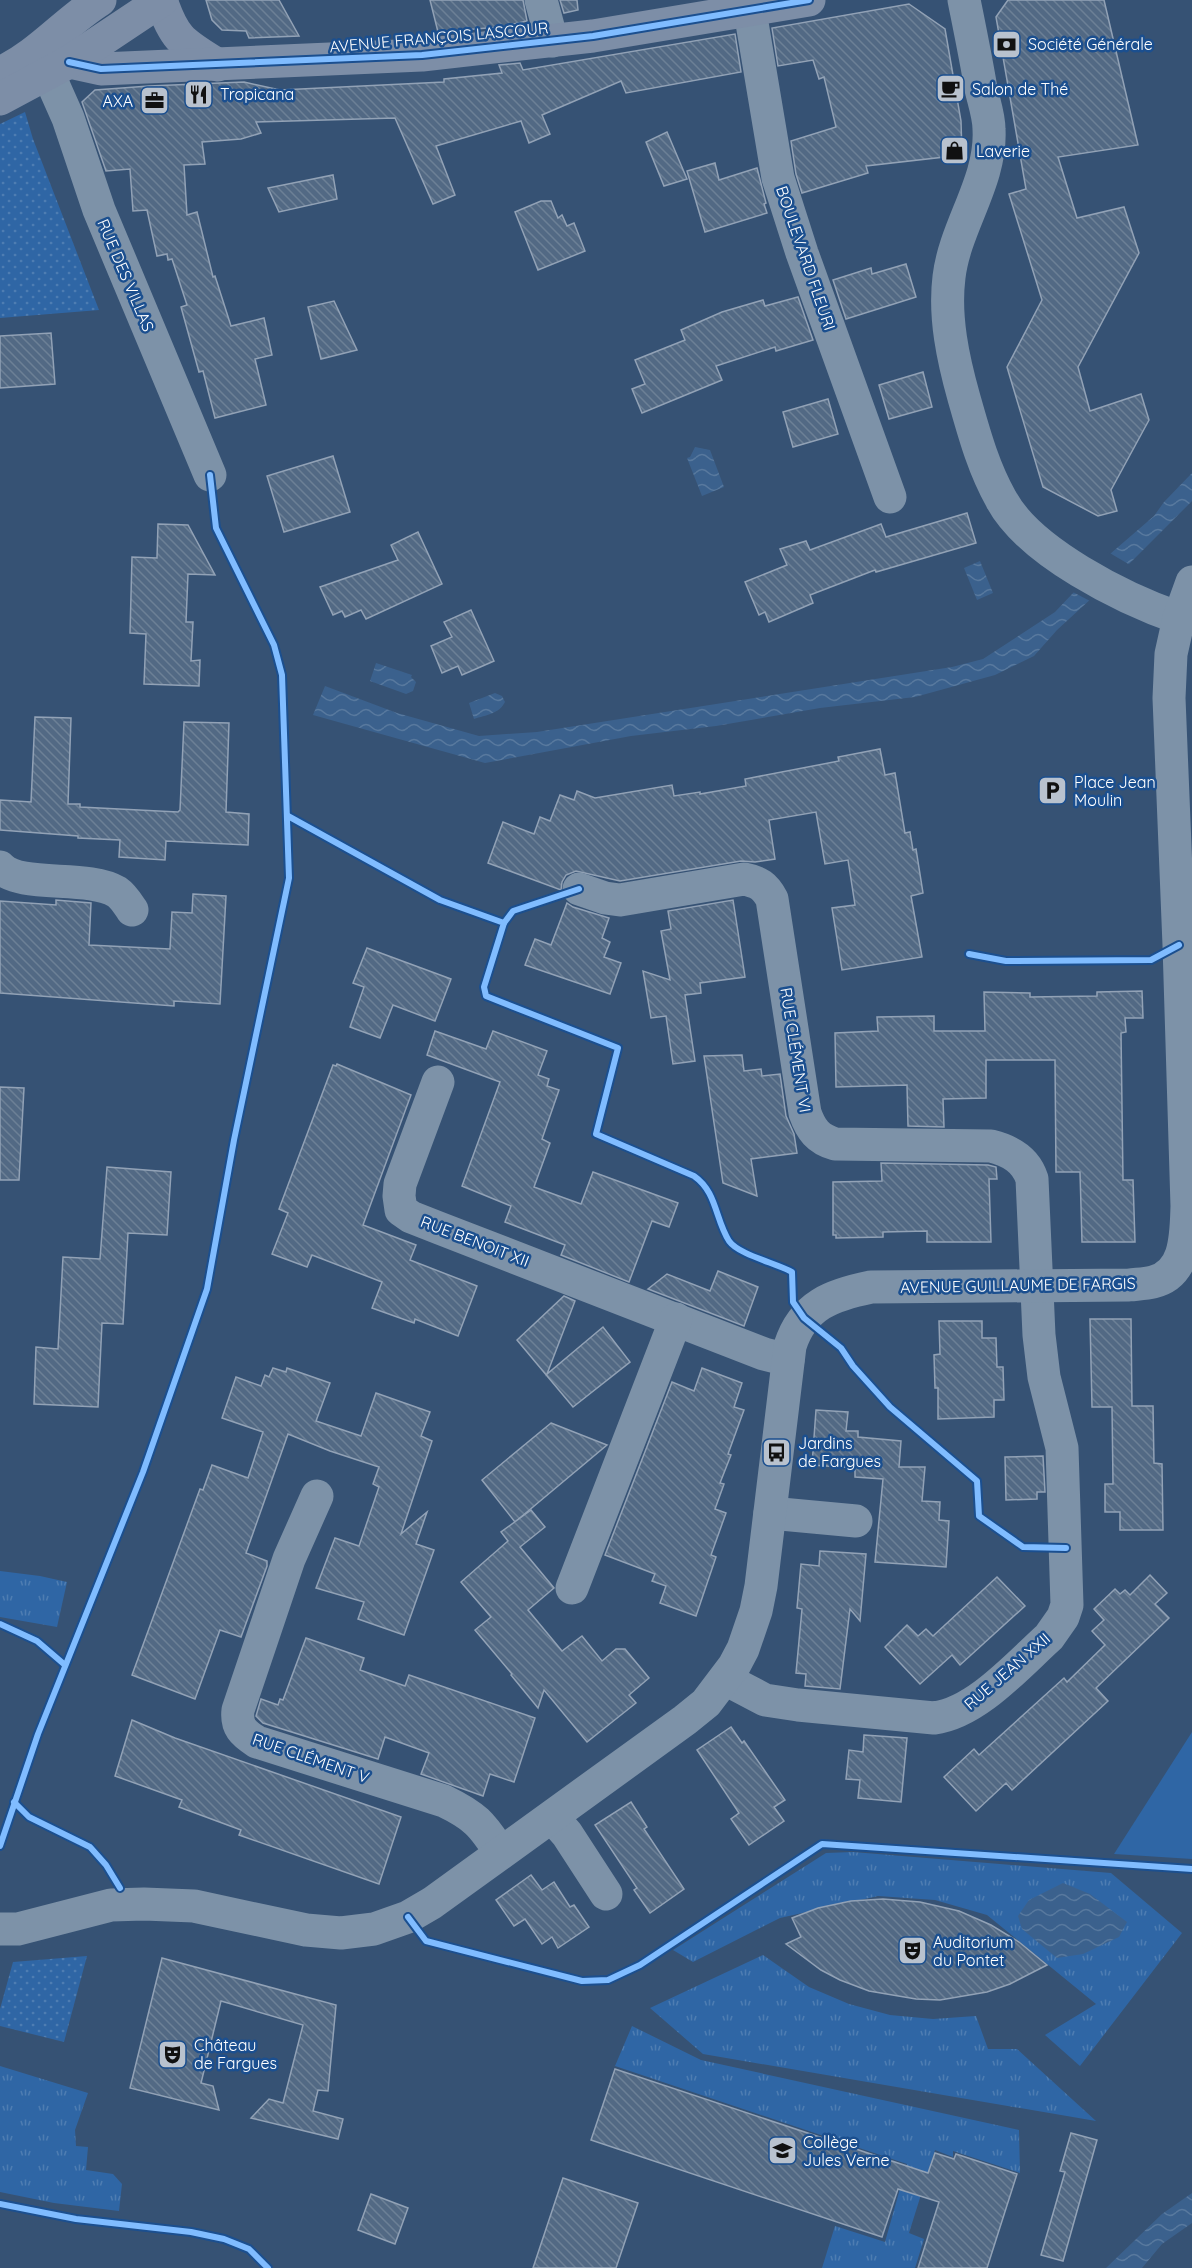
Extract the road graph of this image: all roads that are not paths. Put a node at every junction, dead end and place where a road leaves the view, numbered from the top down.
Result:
1 (100, 0) edge
2 (162, 0) edge
3 (542, 0) edge
4 (809, 0) edge
5 (964, 0) edge
6 (750, 11) junction
7 (552, 41) junction
8 (218, 65) junction
9 (58, 68) junction
10 (2, 81) edge
11 (210, 475) dead end
12 (890, 497) dead end
13 (1192, 582) edge
14 (1179, 618) junction
15 (0, 867) edge
16 (579, 889) dead end
17 (132, 910) dead end
18 (438, 1082) dead end
19 (1182, 1274) edge
20 (1038, 1286) junction
21 (676, 1319) junction
22 (788, 1360) junction
23 (317, 1496) dead end
24 (770, 1513) junction
25 (856, 1521) dead end
26 (572, 1588) dead end
27 (725, 1679) junction
28 (552, 1817) junction
29 (500, 1852) junction
30 (606, 1894) dead end
31 (0, 1929) edge

1 - 10 main road
2 - 8 main road
2 - 9 main road
3 - 7 street
4 - 6 main road, AVENUE FRANÇOIS LASCOUR
5 - 14 street
6 - 7 main road, AVENUE FRANÇOIS LASCOUR
6 - 12 street, BOULEVARD FLEURI
7 - 8 main road, AVENUE FRANÇOIS LASCOUR
8 - 9 main road, AVENUE FRANÇOIS LASCOUR
9 - 10 main road
9 - 11 street, RUE DES VILLAS
13 - 14 street, AVENUE GUILLAUME DE FARGIS
14 - 19 street, AVENUE GUILLAUME DE FARGIS
15 - 17 street
16 - 20 street, RUE CLÉMENT VI
18 - 21 street, RUE BENOIT XII
19 - 20 street, AVENUE GUILLAUME DE FARGIS
20 - 22 street, AVENUE GUILLAUME DE FARGIS
20 - 27 street, RUE JEAN XXII
21 - 22 street, RUE BENOIT XII
21 - 26 street
22 - 24 street, AVENUE GUILLAUME DE FARGIS
23 - 29 street, RUE CLÉMENT V
24 - 25 street
24 - 27 street, AVENUE GUILLAUME DE FARGIS
27 - 28 street, AVENUE GUILLAUME DE FARGIS
28 - 29 street, AVENUE GUILLAUME DE FARGIS
28 - 30 street
29 - 31 street, AVENUE GUILLAUME DE FARGIS

